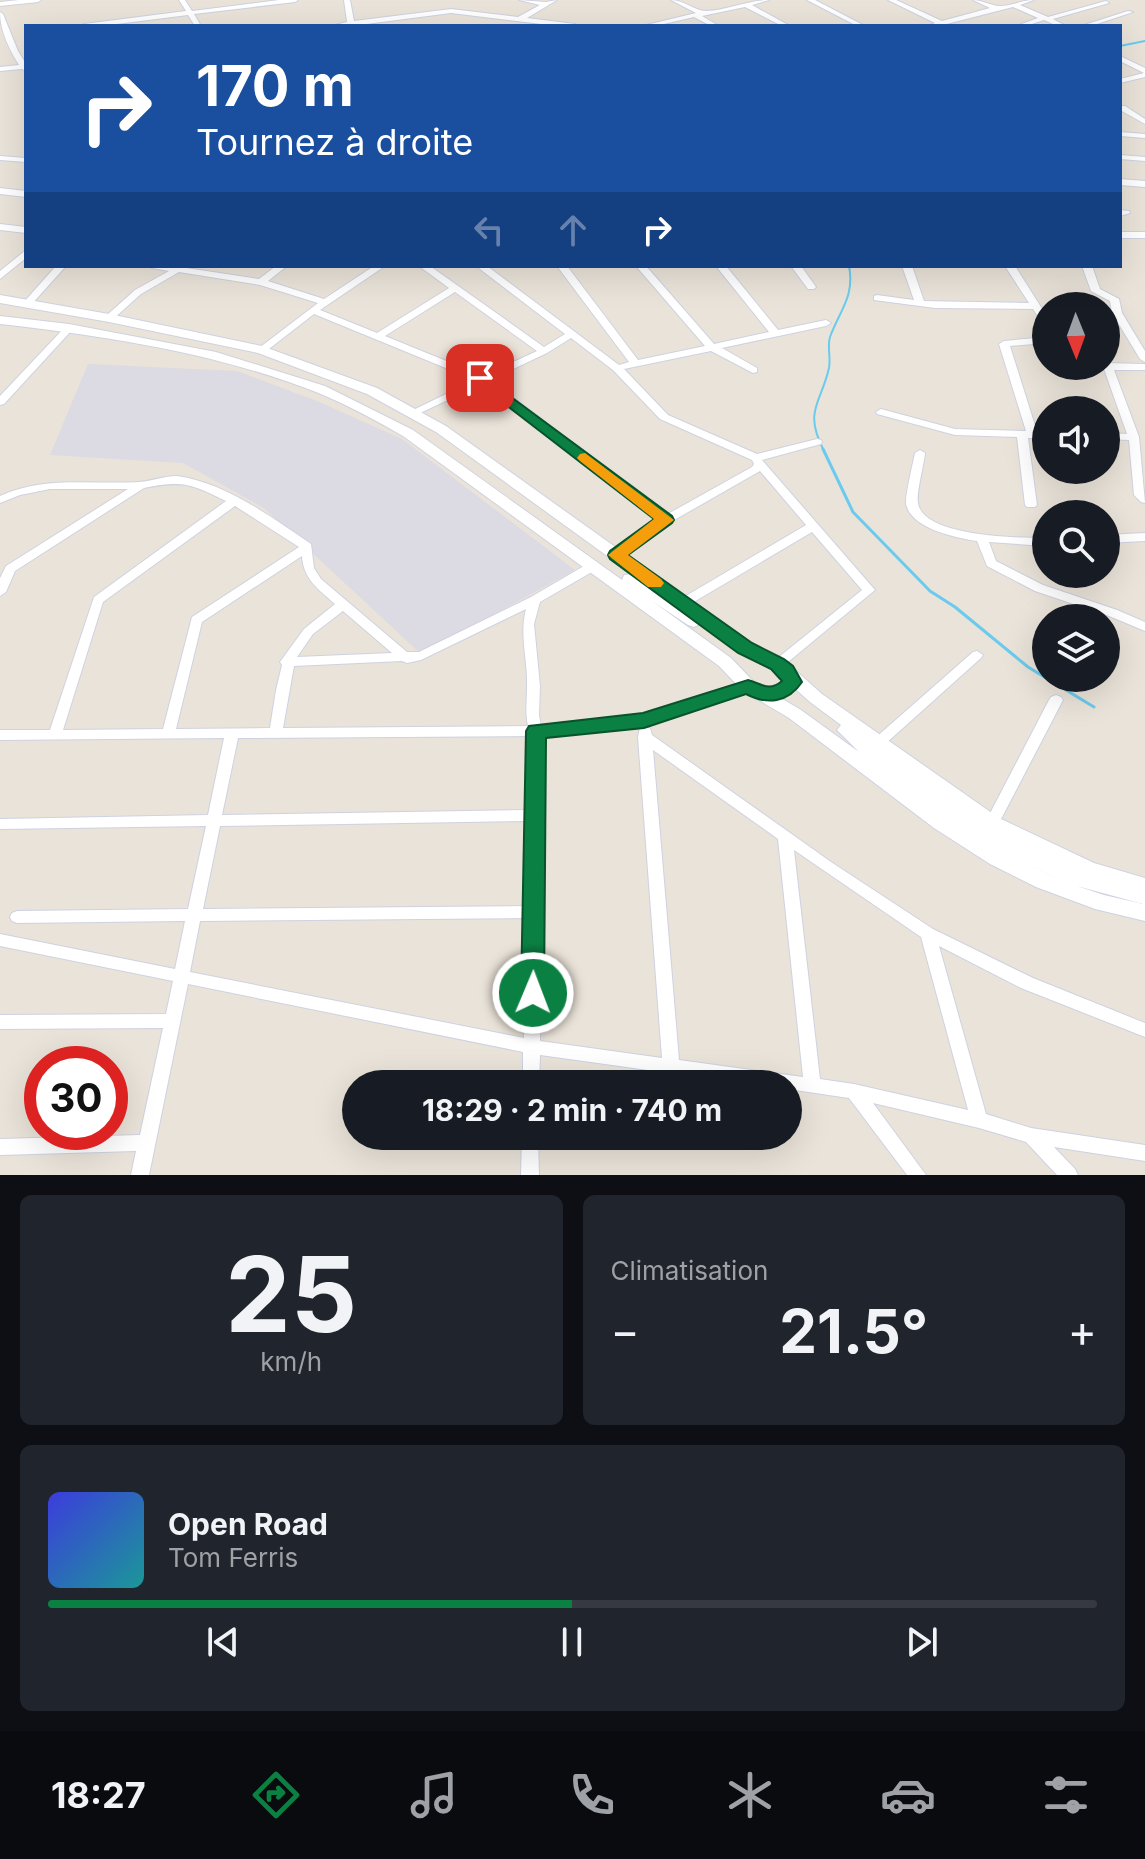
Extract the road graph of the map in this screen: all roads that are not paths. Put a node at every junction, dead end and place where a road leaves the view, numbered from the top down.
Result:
1 (38, 0) edge
2 (182, 0) edge
3 (295, 0) edge
4 (347, 0) edge
5 (456, 0) edge
6 (522, 0) edge
7 (674, 0) edge
8 (766, 0) edge
9 (810, 0) edge
10 (891, 0) edge
11 (976, 0) edge
12 (1031, 0) edge
13 (551, 2) edge
14 (1106, 3) dead end
15 (0, 4) edge
16 (747, 5) junction
17 (1013, 5) junction
18 (995, 8) junction
19 (472, 10) junction
20 (451, 11) junction
21 (1130, 12) dead end
22 (190, 13) junction
23 (437, 13) junction
24 (0, 14) edge
25 (698, 14) junction
26 (520, 19) junction
27 (1046, 19) junction
28 (941, 23) junction
29 (100, 24) edge
30 (197, 24) edge
31 (351, 24) joint
32 (430, 24) edge
33 (467, 24) edge
34 (553, 24) edge
35 (656, 24) edge
36 (713, 24) edge
37 (783, 24) edge
38 (858, 24) edge
39 (938, 24) edge
40 (1027, 24) edge
41 (1058, 24) edge
42 (1091, 24) edge
43 (1122, 59) edge
44 (24, 64) edge
45 (24, 67) edge
46 (0, 69) edge
47 (1145, 73) edge
48 (1122, 80) edge
49 (1122, 108) dead end
50 (1145, 122) edge
51 (1122, 134) edge
52 (1145, 136) edge
53 (1122, 157) edge
54 (0, 158) edge
55 (1145, 159) edge
56 (24, 160) edge
57 (1122, 182) edge
58 (1145, 184) edge
59 (0, 191) edge
60 (24, 194) edge
61 (0, 227) edge
62 (24, 230) edge
63 (1122, 235) edge
64 (1145, 235) edge
65 (24, 255) edge
66 (0, 258) edge
67 (59, 268) edge
68 (180, 268) edge
69 (279, 268) edge
70 (377, 268) edge
71 (427, 268) edge
72 (484, 268) edge
73 (564, 268) edge
74 (643, 268) edge
75 (723, 268) edge
76 (797, 268) edge
77 (908, 268) edge
78 (1011, 268) edge
79 (1088, 268) edge
80 (0, 276) edge
81 (261, 282) junction
82 (811, 287) dead end
83 (455, 288) junction
84 (877, 298) dead end
85 (3, 300) edge
86 (325, 302) junction
87 (1032, 303) edge
88 (27, 304) junction
89 (920, 304) junction
90 (1032, 306) edge
91 (313, 310) junction
92 (0, 318) edge
93 (104, 322) junction
94 (826, 323) dead end
95 (69, 328) junction
96 (775, 333) junction
97 (571, 334) junction
98 (377, 337) junction
99 (1032, 341) edge
100 (710, 346) junction
101 (262, 350) junction
102 (544, 351) junction
103 (1145, 359) edge
104 (635, 363) junction
105 (1120, 367) edge
106 (1145, 367) edge
107 (617, 368) junction
108 (753, 370) dead end
109 (480, 378) junction
110 (1113, 380) edge
111 (0, 402) edge
112 (414, 412) junction
113 (881, 412) dead end
114 (1028, 435) junction
115 (1032, 435) edge
116 (1120, 436) edge
117 (1134, 437) junction
118 (817, 442) dead end
119 (920, 453) dead end
120 (758, 461) junction
121 (141, 485) junction
122 (0, 500) edge
123 (1145, 500) edge
124 (234, 501) junction
125 (1031, 505) dead end
126 (665, 520) junction
127 (813, 526) junction
128 (1145, 537) edge
129 (1120, 538) edge
130 (983, 541) junction
131 (1032, 542) edge
132 (307, 547) junction
133 (617, 555) junction
134 (593, 566) junction
135 (0, 592) edge
136 (535, 600) junction
137 (344, 604) junction
138 (678, 607) junction
139 (1145, 627) edge
140 (977, 655) dead end
141 (407, 659) junction
142 (286, 662) junction
143 (772, 662) junction
144 (791, 677) junction
145 (743, 679) junction
146 (1056, 700) dead end
147 (795, 714) junction
148 (644, 728) junction
149 (536, 731) junction
150 (168, 734) junction
151 (232, 734) junction
152 (276, 734) junction
153 (0, 735) edge
154 (55, 735) junction
155 (874, 747) junction
156 (535, 815) junction
157 (214, 821) junction
158 (992, 823) junction
159 (0, 824) edge
160 (785, 838) junction
161 (1145, 886) edge
162 (1145, 897) edge
163 (534, 912) junction
164 (1145, 913) edge
165 (194, 915) junction
166 (17, 917) dead end
167 (928, 933) junction
168 (0, 940) edge
169 (181, 976) junction
170 (172, 1021) junction
171 (0, 1022) edge
172 (1145, 1030) edge
173 (532, 1047) junction
174 (671, 1066) junction
175 (531, 1070) edge
176 (812, 1084) junction
177 (854, 1091) junction
178 (979, 1120) junction
179 (1031, 1136) junction
180 (146, 1143) junction
181 (0, 1147) edge
182 (530, 1150) edge
183 (1145, 1153) edge
184 (140, 1175) edge
185 (530, 1175) edge
186 (917, 1175) edge
187 (1069, 1175) edge

1 - 15 street
2 - 22 street
3 - 22 street
4 - 31 street
5 - 20 street
6 - 13 street
7 - 25 street
8 - 16 street
9 - 38 street
10 - 28 street
11 - 18 street
12 - 17 street
13 - 26 street
14 - 27 street
16 - 25 street
16 - 37 street
17 - 18 street
17 - 27 street
18 - 28 street
19 - 20 street
19 - 26 street
19 - 33 street
20 - 23 street
21 - 42 street
22 - 29 street
22 - 30 street
23 - 31 street
23 - 32 street
24 - 44 street
25 - 35 street
25 - 36 street
26 - 34 street
27 - 40 street
27 - 41 street
28 - 39 street
43 - 47 street
45 - 46 street
47 - 48 street
49 - 50 street
51 - 52 street
53 - 55 street
54 - 56 street
57 - 58 street
59 - 60 street
61 - 62 street
63 - 64 street
65 - 66 street
65 - 80 street
67 - 88 street
68 - 81 street
68 - 93 street
69 - 81 street
70 - 86 street
71 - 83 street
72 - 97 street
73 - 104 street
74 - 100 street
75 - 96 street
76 - 82 street
77 - 89 street
78 - 87 street
79 - 103 street
81 - 86 street
83 - 98 street
83 - 102 street
84 - 89 street
85 - 88 main road
85 - 93 main road
86 - 91 street
88 - 93 main road
89 - 90 street
91 - 98 street
91 - 101 street
92 - 93 main road
92 - 95 main road
93 - 101 main road
93 - 138 main road
94 - 96 street
95 - 111 street
95 - 134 main road
96 - 100 street
97 - 102 street
97 - 107 street
98 - 109 street
99 - 114 street
100 - 104 street
100 - 108 street
101 - 112 main road
102 - 109 street
104 - 107 street
105 - 106 street
107 - 120 street
109 - 112 street
109 - 126 street
110 - 117 street
112 - 133 main road
113 - 114 street
114 - 115 street
114 - 125 street
116 - 117 street
117 - 123 street
118 - 120 street
119 - 130 street
120 - 126 street
120 - 127 street
121 - 122 street
121 - 124 street
121 - 135 street
124 - 132 street
124 - 154 street
126 - 133 street
127 - 138 street
127 - 143 street
128 - 129 street
130 - 131 street
130 - 139 street
132 - 137 street
132 - 150 street
133 - 138 main road
134 - 136 street
134 - 145 main road
136 - 141 street
136 - 149 street
137 - 141 street
137 - 142 street
138 - 143 main road
138 - 145 main road
140 - 155 street
141 - 142 street
142 - 152 street
143 - 144 main road
143 - 145 main road
144 - 145 main road
144 - 155 main road
145 - 147 main road
145 - 148 street
146 - 158 street
147 - 155 main road
147 - 164 main road
148 - 149 street
148 - 160 street
148 - 174 street
149 - 152 street
149 - 156 street
150 - 151 street
150 - 154 street
151 - 152 street
151 - 157 street
153 - 154 street
155 - 158 main road
155 - 162 main road
156 - 157 street
156 - 163 street
157 - 159 street
157 - 165 street
158 - 161 main road
160 - 167 street
160 - 176 street
163 - 165 street
163 - 173 street
165 - 166 street
165 - 169 street
167 - 172 street
167 - 178 street
168 - 169 street
169 - 170 street
169 - 173 street
170 - 171 street
170 - 180 street
173 - 174 street
173 - 175 street
174 - 176 street
176 - 177 street
177 - 178 street
177 - 186 street
178 - 179 street
179 - 183 street
179 - 187 street
180 - 181 street
180 - 184 street
182 - 185 street

